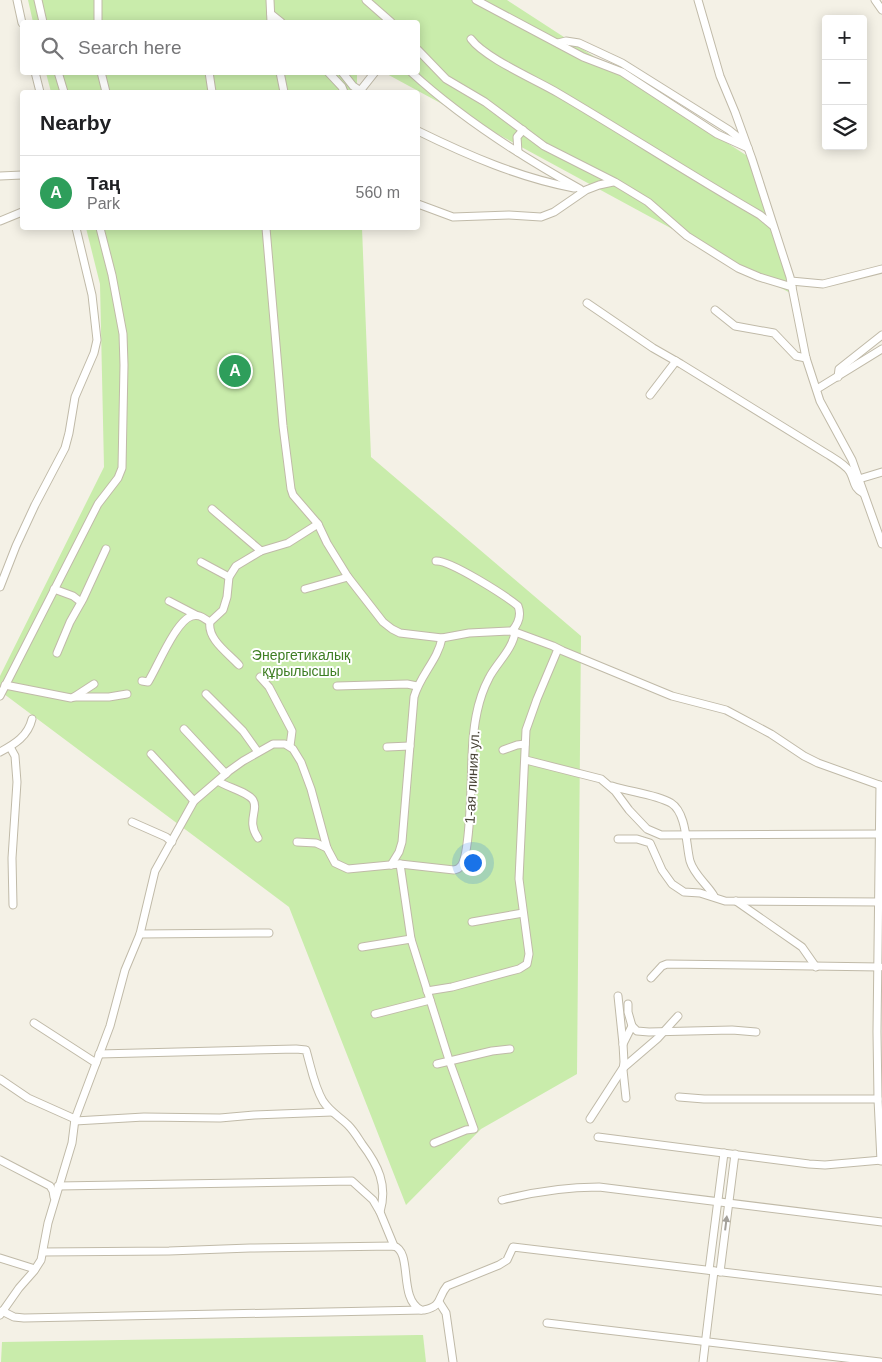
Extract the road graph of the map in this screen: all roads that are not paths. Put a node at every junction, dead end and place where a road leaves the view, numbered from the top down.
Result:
1 (17, 0) edge
2 (38, 0) edge
3 (98, 0) edge
4 (270, 0) edge
5 (366, 0) edge
6 (476, 0) edge
7 (698, 0) edge
8 (875, 0) edge
9 (882, 10) edge
10 (272, 14) junction
11 (21, 20) edge
12 (43, 20) edge
13 (98, 20) edge
14 (272, 20) edge
15 (279, 20) edge
16 (389, 20) edge
17 (471, 39) dead end
18 (558, 43) junction
19 (420, 52) edge
20 (626, 65) junction
21 (36, 75) edge
22 (59, 75) edge
23 (102, 75) edge
24 (209, 75) edge
25 (281, 75) edge
26 (331, 75) edge
27 (344, 75) edge
28 (373, 75) edge
29 (414, 75) edge
30 (631, 77) junction
31 (40, 90) edge
32 (63, 90) edge
33 (106, 90) edge
34 (212, 90) edge
35 (284, 90) edge
36 (343, 90) edge
37 (358, 90) edge
38 (362, 90) edge
39 (523, 130) junction
40 (420, 132) edge
41 (747, 146) junction
42 (518, 152) junction
43 (20, 175) edge
44 (0, 176) edge
45 (615, 182) junction
46 (590, 188) junction
47 (580, 189) junction
48 (420, 205) edge
49 (20, 213) edge
50 (0, 221) edge
51 (772, 225) junction
52 (76, 230) edge
53 (101, 230) edge
54 (266, 230) edge
55 (882, 269) edge
56 (792, 284) junction
57 (587, 303) dead end
58 (715, 310) dead end
59 (882, 336) edge
60 (882, 349) edge
61 (806, 358) junction
62 (676, 361) junction
63 (838, 376) junction
64 (817, 390) junction
65 (650, 395) dead end
66 (882, 472) edge
67 (859, 480) junction
68 (863, 493) junction
69 (212, 509) dead end
70 (318, 524) junction
71 (882, 544) edge
72 (106, 549) dead end
73 (261, 551) junction
74 (436, 561) dead end
75 (201, 562) dead end
76 (348, 576) junction
77 (229, 577) junction
78 (0, 587) edge
79 (54, 589) junction
80 (305, 589) dead end
81 (170, 601) dead end
82 (82, 602) junction
83 (196, 616) junction
84 (210, 622) junction
85 (513, 632) junction
86 (442, 638) junction
87 (558, 649) junction
88 (57, 653) dead end
89 (239, 665) dead end
90 (260, 677) dead end
91 (142, 681) dead end
92 (94, 684) dead end
93 (5, 685) junction
94 (337, 686) dead end
95 (417, 686) junction
96 (127, 694) dead end
97 (206, 694) dead end
98 (0, 696) edge
99 (74, 697) junction
100 (32, 719) dead end
101 (184, 729) dead end
102 (525, 744) junction
103 (290, 746) junction
104 (410, 746) junction
105 (10, 747) junction
106 (387, 747) dead end
107 (503, 750) dead end
108 (0, 752) edge
109 (258, 752) junction
110 (151, 754) dead end
111 (526, 760) junction
112 (226, 774) junction
113 (218, 780) junction
114 (608, 784) junction
115 (881, 786) edge
116 (194, 801) junction
117 (132, 822) dead end
118 (881, 834) edge
119 (686, 835) junction
120 (258, 838) dead end
121 (618, 839) dead end
122 (172, 842) junction
123 (297, 842) dead end
124 (327, 848) junction
125 (400, 864) junction
126 (390, 865) junction
127 (714, 896) junction
128 (736, 901) junction
129 (880, 902) edge
130 (13, 905) dead end
131 (523, 913) junction
132 (472, 922) dead end
133 (269, 933) dead end
134 (140, 934) junction
135 (411, 939) junction
136 (362, 947) dead end
137 (816, 967) junction
138 (880, 967) edge
139 (651, 978) dead end
140 (427, 990) junction
141 (618, 996) dead end
142 (430, 1000) junction
143 (628, 1004) dead end
144 (375, 1014) dead end
145 (678, 1016) dead end
146 (34, 1023) dead end
147 (632, 1026) junction
148 (756, 1032) dead end
149 (664, 1033) junction
150 (623, 1044) junction
151 (510, 1049) dead end
152 (99, 1054) junction
153 (450, 1060) junction
154 (96, 1063) junction
155 (437, 1064) dead end
156 (623, 1068) junction
157 (0, 1079) edge
158 (679, 1096) dead end
159 (626, 1098) dead end
160 (878, 1099) junction
161 (332, 1112) junction
162 (590, 1119) dead end
163 (75, 1120) junction
164 (598, 1137) dead end
165 (434, 1143) dead end
166 (724, 1153) junction
167 (735, 1154) junction
168 (0, 1160) edge
169 (882, 1160) edge
170 (58, 1186) junction
171 (54, 1200) junction
172 (502, 1200) dead end
173 (718, 1202) junction
174 (729, 1203) junction
175 (380, 1212) junction
176 (882, 1222) edge
177 (394, 1246) junction
178 (43, 1252) junction
179 (0, 1258) edge
180 (36, 1269) junction
181 (714, 1271) junction
182 (882, 1291) edge
183 (439, 1302) junction
184 (422, 1310) junction
185 (1, 1313) edge
186 (547, 1323) dead end
187 (706, 1342) junction
188 (453, 1362) edge
189 (704, 1362) edge
190 (880, 1362) edge

1 - 11 street
2 - 12 street
3 - 13 street
4 - 10 street
5 - 16 street
6 - 18 street
7 - 41 street
8 - 9 street
10 - 14 street
10 - 15 street
17 - 51 street
18 - 20 street
18 - 30 street
19 - 39 street
20 - 30 street
20 - 41 street
21 - 31 street
22 - 32 street
23 - 33 street
24 - 34 street
25 - 35 street
26 - 36 street
27 - 37 street
28 - 38 street
29 - 42 street
30 - 41 street
39 - 42 street
39 - 45 street
40 - 47 street
41 - 51 street
42 - 47 street
43 - 44 street
45 - 46 street
45 - 56 street
46 - 47 street
46 - 48 street
49 - 50 street
51 - 56 street
52 - 78 street
53 - 79 street
54 - 70 street
55 - 56 street
56 - 61 street
57 - 62 street
58 - 61 street
59 - 63 street
60 - 63 street
61 - 64 street
62 - 65 street
62 - 68 street
63 - 64 street
64 - 67 street
66 - 67 street
67 - 68 street
68 - 71 street
69 - 73 street
70 - 73 street
70 - 76 street
72 - 82 street
73 - 77 street
74 - 85 street, 1-ая линия ул.
75 - 77 street
76 - 80 street
76 - 86 street
77 - 84 street
79 - 82 street
79 - 93 street
81 - 83 street
82 - 88 street
83 - 84 street
83 - 91 street
84 - 89 street
85 - 86 street
85 - 87 street
85 - 125 street, 1-ая линия ул.
86 - 95 street
87 - 102 street
87 - 115 street
90 - 103 street
92 - 99 street
93 - 98 street
93 - 99 street
94 - 95 street
95 - 104 street
96 - 99 street
97 - 109 street
100 - 105 street
101 - 112 street
102 - 107 street
102 - 111 street
103 - 109 street
103 - 124 street
104 - 106 street
104 - 126 street
105 - 108 street
105 - 130 street
109 - 112 street
110 - 116 street
111 - 114 street
111 - 131 street
112 - 113 street
113 - 116 street
113 - 120 street
114 - 119 street
114 - 119 street
115 - 118 street
116 - 122 street
117 - 122 street
118 - 119 street
118 - 129 street
119 - 127 street
121 - 127 street
122 - 134 street
123 - 124 street
124 - 126 street
125 - 126 street
125 - 135 street
127 - 128 street
128 - 129 street
128 - 137 street
129 - 138 street
131 - 132 street
131 - 140 street
133 - 134 street
134 - 152 street
135 - 136 street
135 - 140 street
137 - 138 street
137 - 139 street
138 - 160 street
140 - 142 street
141 - 150 street
142 - 144 street
142 - 153 street
143 - 147 street
145 - 149 street
146 - 154 street
147 - 149 street
147 - 150 street
148 - 149 street
149 - 156 street
150 - 156 street
151 - 153 street
152 - 154 street
152 - 161 street
153 - 155 street
153 - 165 street
154 - 163 street
156 - 159 street
156 - 162 street
157 - 163 street
158 - 160 street
160 - 169 street
161 - 163 street
161 - 175 street
163 - 170 street
164 - 166 street
166 - 167 street
166 - 173 street
167 - 169 street
167 - 174 street
168 - 171 street
170 - 171 street
170 - 175 street
171 - 178 street
172 - 173 street
173 - 174 street
173 - 181 street
174 - 176 street
181 -> 174 street
175 - 177 street
177 - 178 street
177 - 184 street
178 - 180 street
179 - 180 street
180 - 185 street
181 - 182 street
181 - 183 street
181 - 187 street
183 - 184 street
183 - 188 street
184 - 185 street
186 - 187 street
187 - 189 street
187 - 190 street

